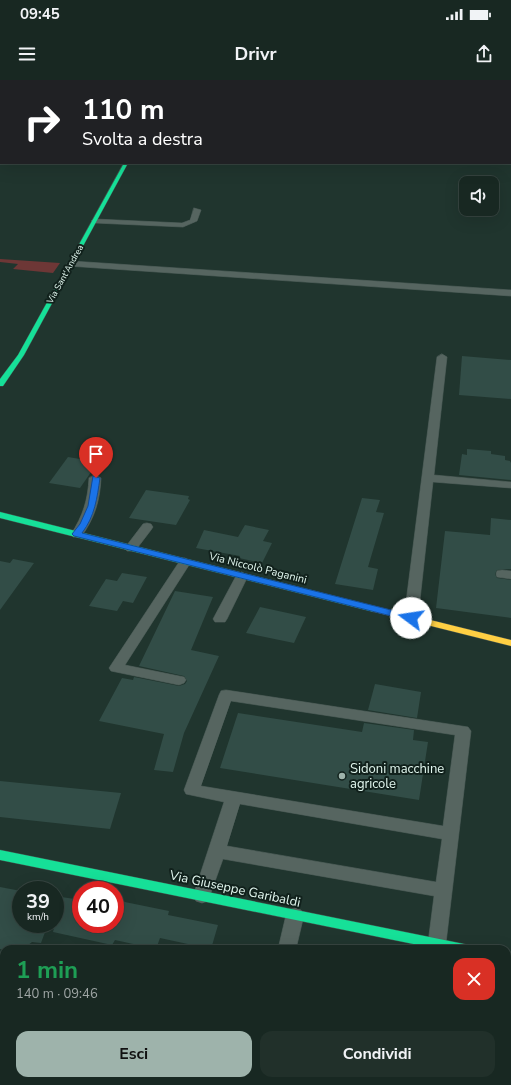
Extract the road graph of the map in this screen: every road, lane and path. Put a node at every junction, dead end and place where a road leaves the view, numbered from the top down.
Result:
1 (125, 164) edge
2 (197, 210) dead end
3 (95, 221) junction
4 (71, 264) junction
5 (511, 293) edge
6 (442, 357) dead end
7 (5, 370) edge
8 (0, 384) edge
9 (96, 478) dead end
10 (428, 478) junction
11 (511, 485) edge
12 (0, 515) edge
13 (146, 527) dead end
14 (77, 534) junction
15 (131, 548) junction
16 (185, 562) junction
17 (242, 576) junction
18 (411, 618) junction
19 (220, 619) dead end
20 (511, 643) edge
21 (179, 680) dead end
22 (234, 797) junction
23 (450, 834) junction
24 (217, 851) junction
25 (0, 855) edge
26 (443, 890) junction
27 (202, 896) junction
28 (295, 915) junction
29 (437, 943) junction
30 (288, 945) edge
31 (446, 945) edge

1 - 3 street, Via Sant'Andrea
2 - 3 lane
3 - 4 street, Via Sant'Andrea
4 - 5 lane
4 - 7 street, Via Sant'Andrea
6 - 10 lane
7 - 8 street, Via Sant'Andrea
9 - 14 lane
10 - 11 lane
10 - 18 lane
12 - 14 street, Via Niccolò Paganini
13 - 15 lane
14 - 15 street, Via Niccolò Paganini
15 - 16 street, Via Niccolò Paganini
16 - 17 street, Via Niccolò Paganini
16 - 21 lane
17 - 18 street, Via Niccolò Paganini
17 - 19 lane
18 - 20 street, Via Niccolò Paganini
22 - 23 lane
22 - 23 lane
22 - 24 lane
23 - 26 lane
24 - 26 lane
24 - 27 lane
25 - 27 street, Via Giuseppe Garibaldi
26 - 29 lane
27 - 28 street, Via Giuseppe Garibaldi
28 - 29 street, Via Giuseppe Garibaldi
28 - 30 lane
29 - 31 street, Via Giuseppe Garibaldi

